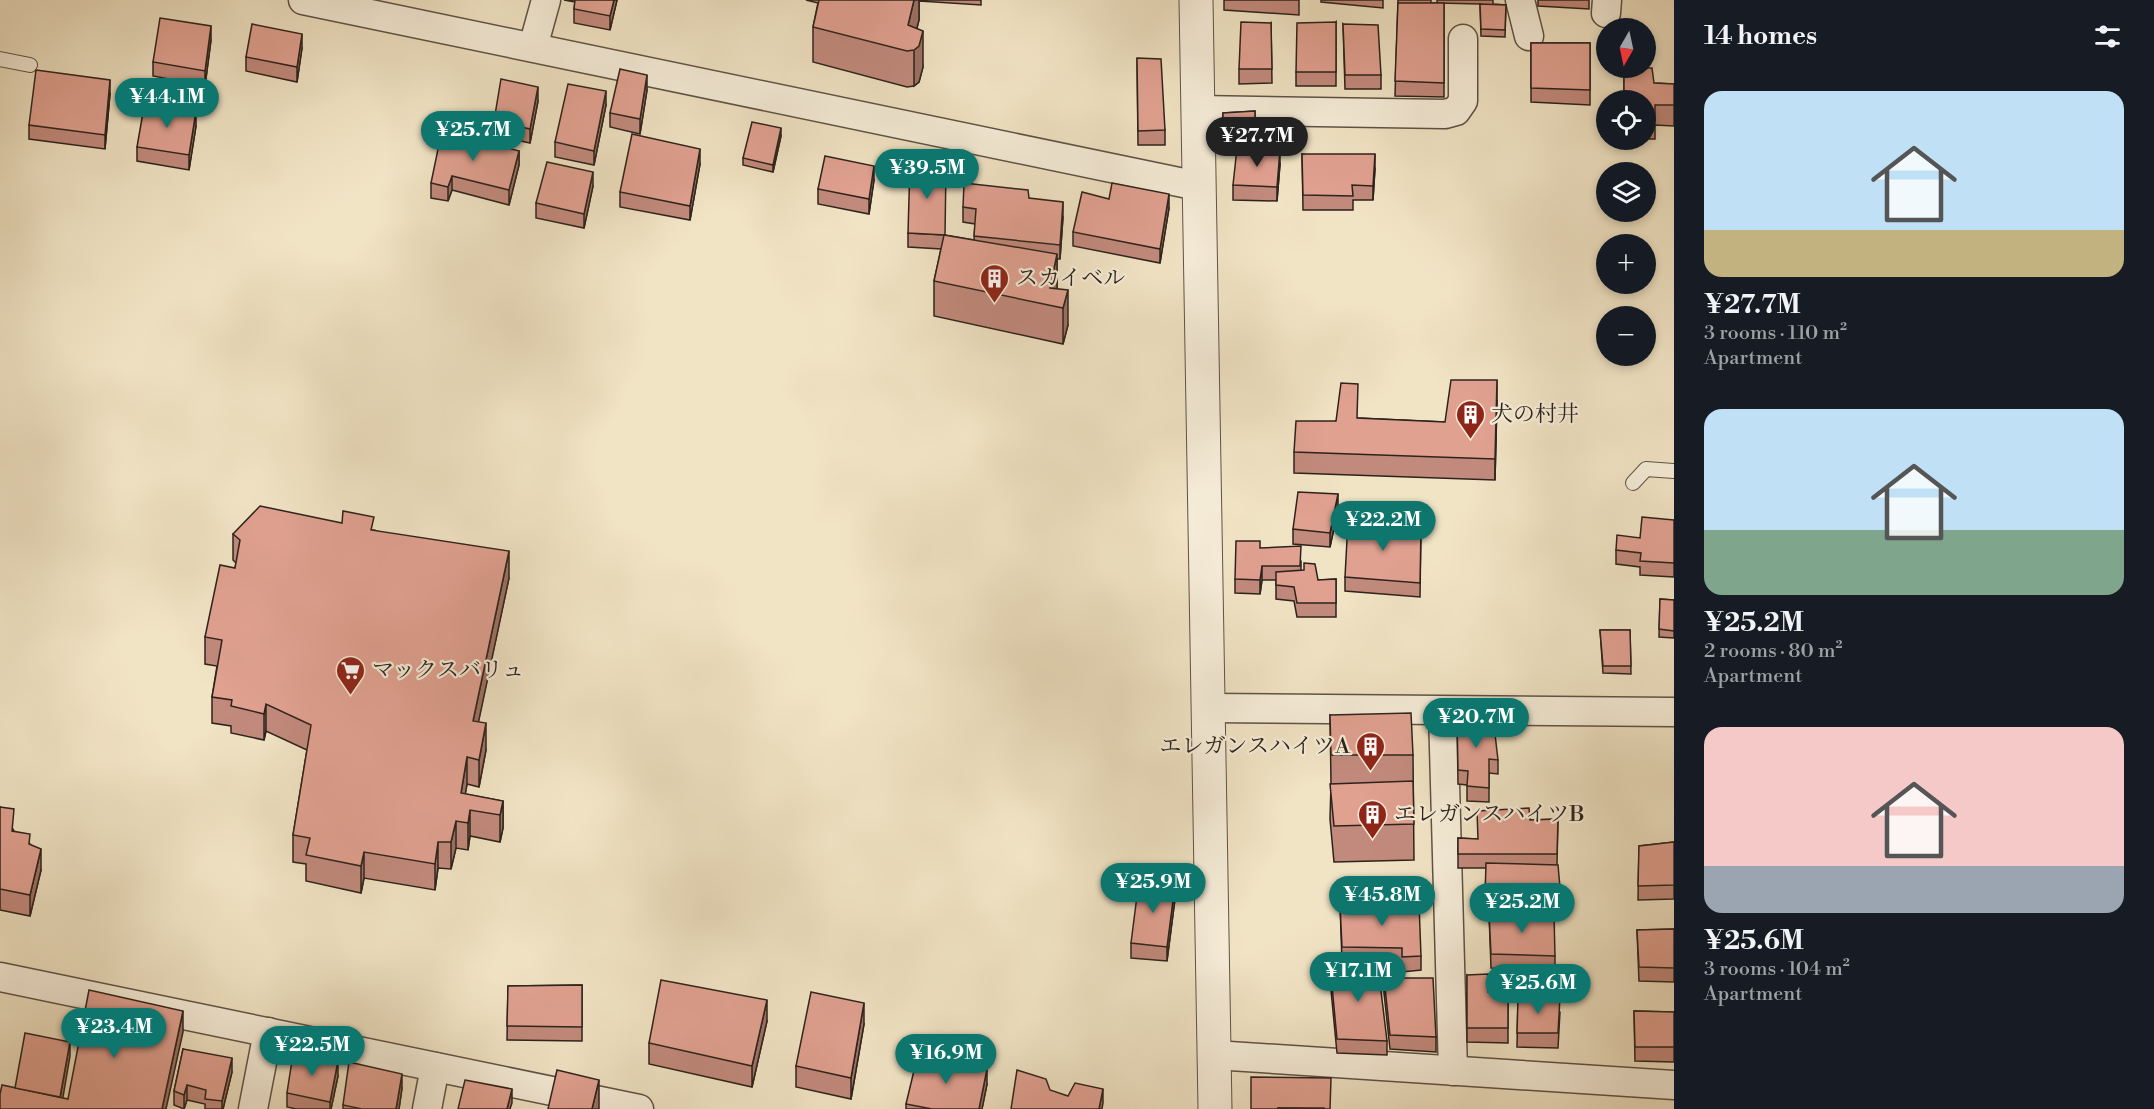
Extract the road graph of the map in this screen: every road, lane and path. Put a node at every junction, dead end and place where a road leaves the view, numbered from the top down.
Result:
1 (303, 0) edge
2 (546, 0) edge
3 (1196, 0) edge
4 (1520, 0) edge
5 (1529, 36) dead end
6 (1463, 39) dead end
7 (533, 47) junction
8 (0, 59) edge
9 (30, 65) dead end
10 (1198, 110) junction
11 (1198, 186) junction
12 (1674, 471) edge
13 (1633, 483) dead end
14 (1209, 708) junction
15 (1443, 712) junction
16 (1674, 712) edge
17 (0, 977) edge
18 (268, 1032) junction
19 (1214, 1055) junction
20 (435, 1067) junction
21 (1453, 1071) junction
22 (1674, 1085) edge
23 (1638, 1096) edge
24 (253, 1109) edge
25 (427, 1109) edge
26 (639, 1109) edge
27 (1215, 1109) edge

1 - 7 street
2 - 7 street
3 - 10 street
4 - 5 street
6 - 10 street
7 - 11 street
8 - 9 lane
10 - 11 street
11 - 14 street
12 - 13 lane
14 - 15 street
14 - 19 street
15 - 16 street
15 - 21 street
17 - 18 street
18 - 20 street
18 - 24 street
19 - 21 street
19 - 27 street
20 - 25 street
20 - 26 street
21 - 23 street
22 - 23 street

